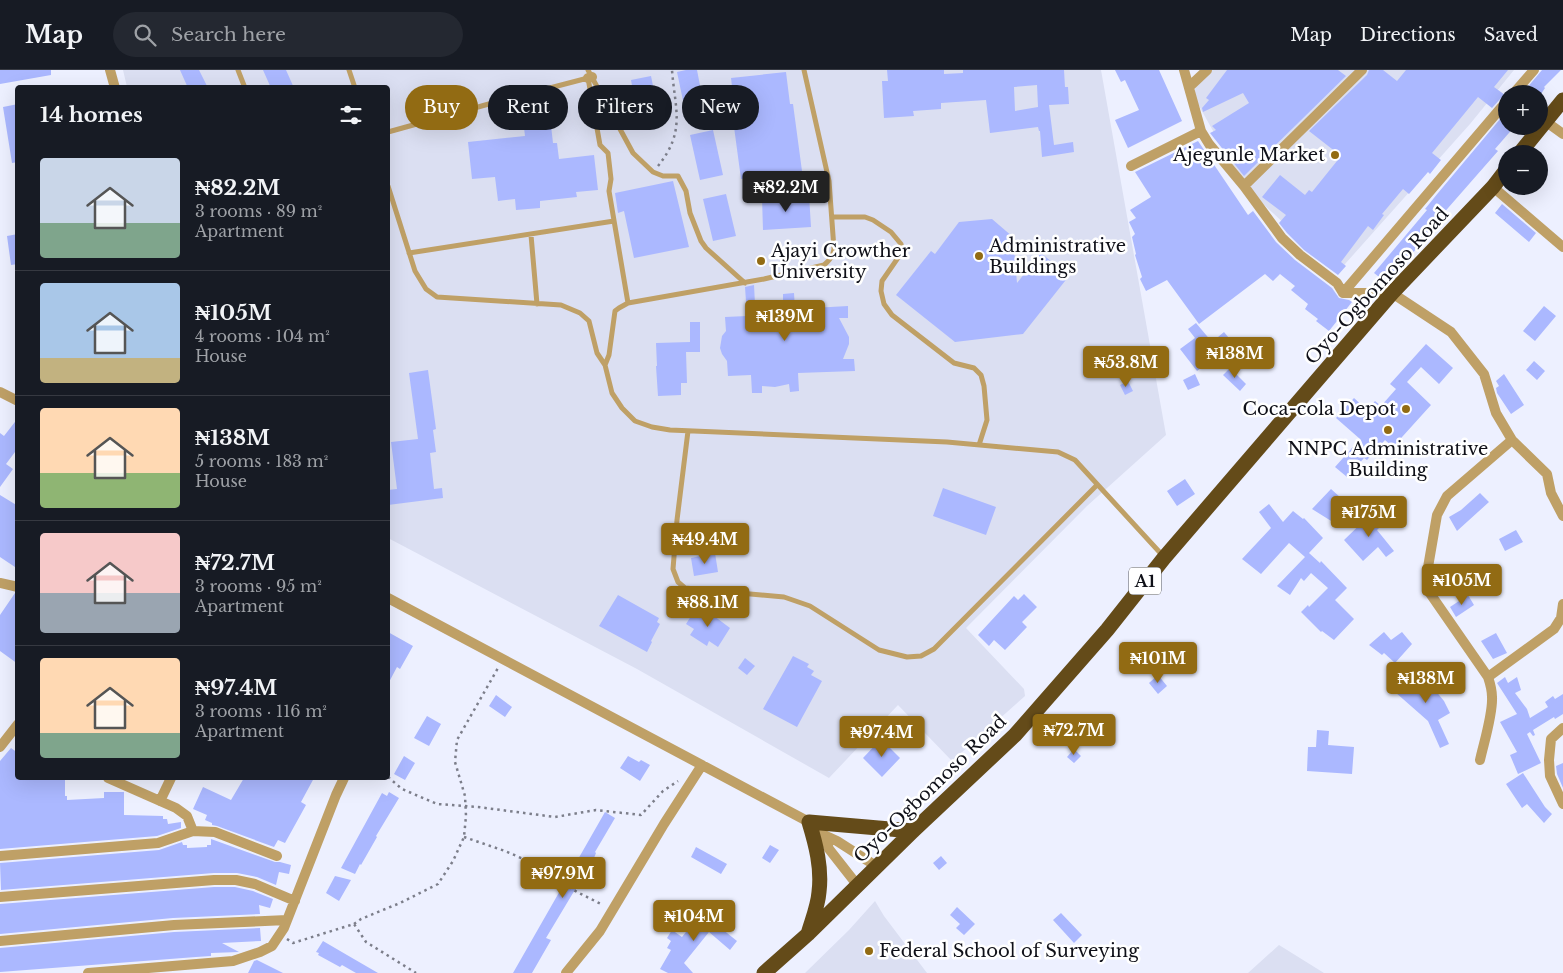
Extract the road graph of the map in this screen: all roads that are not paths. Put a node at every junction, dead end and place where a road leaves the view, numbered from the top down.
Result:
1 (110, 70) edge
2 (238, 70) edge
3 (349, 70) edge
4 (804, 70) edge
5 (1184, 70) edge
6 (1207, 70) edge
7 (1362, 70) edge
8 (1534, 70) edge
9 (590, 75) edge
10 (114, 85) edge
11 (244, 85) edge
12 (354, 85) edge
13 (1521, 85) edge
14 (1189, 87) junction
15 (1563, 100) edge
16 (1498, 111) edge
17 (1548, 118) edge
18 (1548, 123) edge
19 (1201, 130) junction
20 (390, 131) edge
21 (1563, 134) edge
22 (1534, 135) edge
23 (1526, 145) edge
24 (1131, 166) dead end
25 (1498, 180) edge
26 (1244, 186) junction
27 (1493, 187) junction
28 (390, 192) edge
29 (832, 217) junction
30 (614, 221) junction
31 (531, 235) junction
32 (1563, 247) edge
33 (409, 253) junction
34 (745, 282) junction
35 (1343, 293) junction
36 (1392, 293) junction
37 (628, 303) junction
38 (537, 304) junction
39 (605, 365) junction
40 (0, 392) edge
41 (15, 400) edge
42 (688, 431) junction
43 (1512, 440) junction
44 (979, 445) junction
45 (1098, 485) junction
46 (1563, 516) edge
47 (1164, 558) junction
48 (0, 583) edge
49 (15, 587) edge
50 (390, 599) edge
51 (1563, 604) edge
52 (1488, 677) junction
53 (1563, 728) edge
54 (14, 735) edge
55 (0, 747) edge
56 (1480, 760) dead end
57 (702, 765) junction
58 (113, 780) edge
59 (170, 780) edge
60 (343, 780) edge
61 (160, 801) junction
62 (1563, 804) edge
63 (809, 822) junction
64 (913, 830) junction
65 (193, 831) junction
66 (824, 835) junction
67 (0, 856) edge
68 (277, 856) dead end
69 (876, 866) junction
70 (858, 886) junction
71 (0, 897) edge
72 (295, 900) junction
73 (287, 920) junction
74 (808, 934) junction
75 (0, 940) edge
76 (88, 973) edge
77 (566, 973) edge
78 (764, 973) edge

1 - 10 street
2 - 11 lane
3 - 12 lane
4 - 29 lane
5 - 14 street
6 - 14 street
7 - 26 street
8 - 13 street
9 - 20 lane
9 - 30 lane
9 - 34 lane
14 - 19 street
15 - 17 highway
16 - 35 street
18 - 21 street
19 - 24 street
19 - 26 street
22 - 23 highway
25 - 27 highway, Oyo-Ogbomoso Road / A1
26 - 35 street
27 - 32 street
27 - 36 highway, Oyo-Ogbomoso Road / A1
28 - 33 lane
29 - 34 lane
29 - 44 lane
30 - 31 lane
30 - 37 lane
31 - 33 lane
31 - 38 lane
33 - 38 lane
34 - 37 lane
35 - 36 street
36 - 43 street
36 - 47 highway, Oyo-Ogbomoso Road / A1
37 - 39 lane
38 - 39 lane
39 - 42 lane
40 - 41 street
42 - 44 lane
42 - 45 lane
43 - 46 street
43 - 52 street
44 - 45 lane
45 - 47 lane
47 - 64 highway, Oyo-Ogbomoso Road / A1
48 - 49 street
50 - 57 street
51 - 52 street
52 - 56 street
53 - 62 street
54 - 55 street
57 - 63 street
57 - 77 street
58 - 61 street
59 - 61 street
60 - 72 street
61 - 65 street
63 - 64 highway
63 - 66 street
63 - 74 highway
64 - 69 highway, Oyo-Ogbomoso Road / A1
65 - 67 street
65 - 68 street
66 - 69 street
66 - 70 street
69 - 70 highway, Oyo-Ogbomoso Road / A1
70 - 74 highway, Oyo-Ogbomoso Road / A1
71 - 72 street
72 - 73 street
73 - 75 street
73 - 76 street
74 - 78 highway, Oyo-Ogbomoso Road / A1

